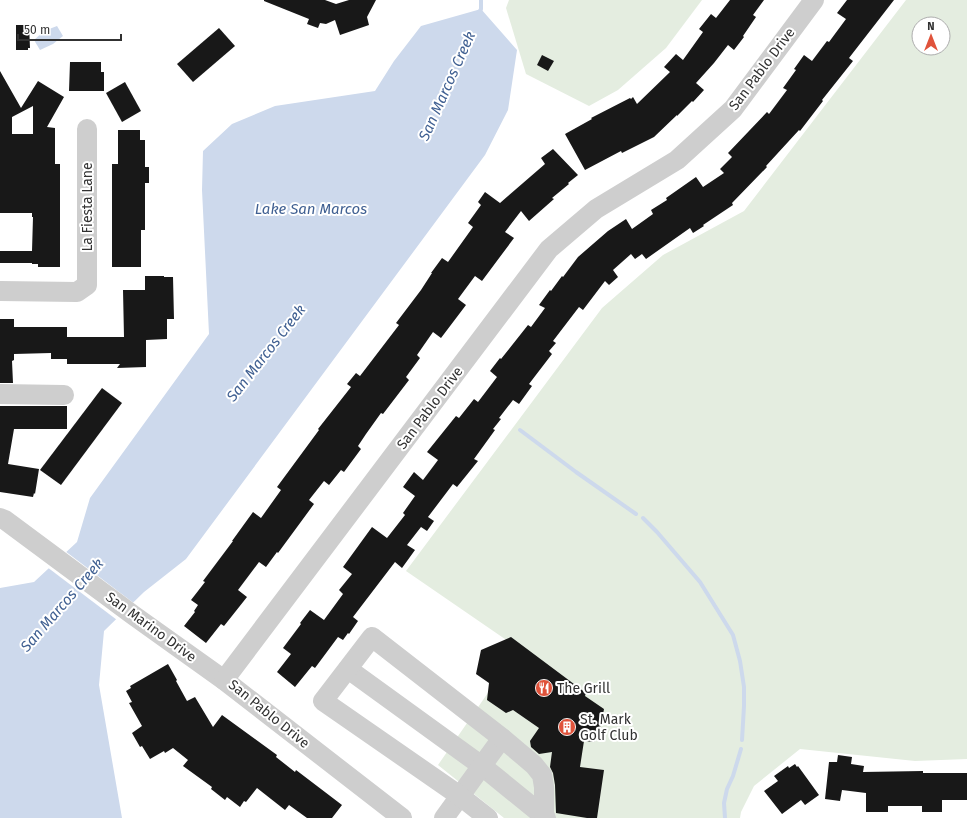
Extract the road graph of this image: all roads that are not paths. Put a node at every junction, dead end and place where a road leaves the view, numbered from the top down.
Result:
1 (814, 0) edge
2 (87, 129) dead end
3 (0, 290) edge
4 (0, 394) edge
5 (64, 395) dead end
6 (0, 518) edge
7 (348, 669) junction
8 (224, 680) junction
9 (502, 738) junction
10 (482, 766) junction
11 (460, 796) junction
12 (545, 817) edge
13 (402, 818) edge
14 (444, 818) edge
15 (488, 818) edge

1 - 8 street, San Pablo Drive
2 - 3 street, La Fiesta Lane
4 - 5 street
6 - 8 street, San Marino Drive
7 - 9 street
7 - 10 street
7 - 11 street
8 - 13 street, San Pablo Drive
9 - 10 street
9 - 12 street
10 - 11 street
10 - 12 street
11 - 14 street
11 - 15 street

